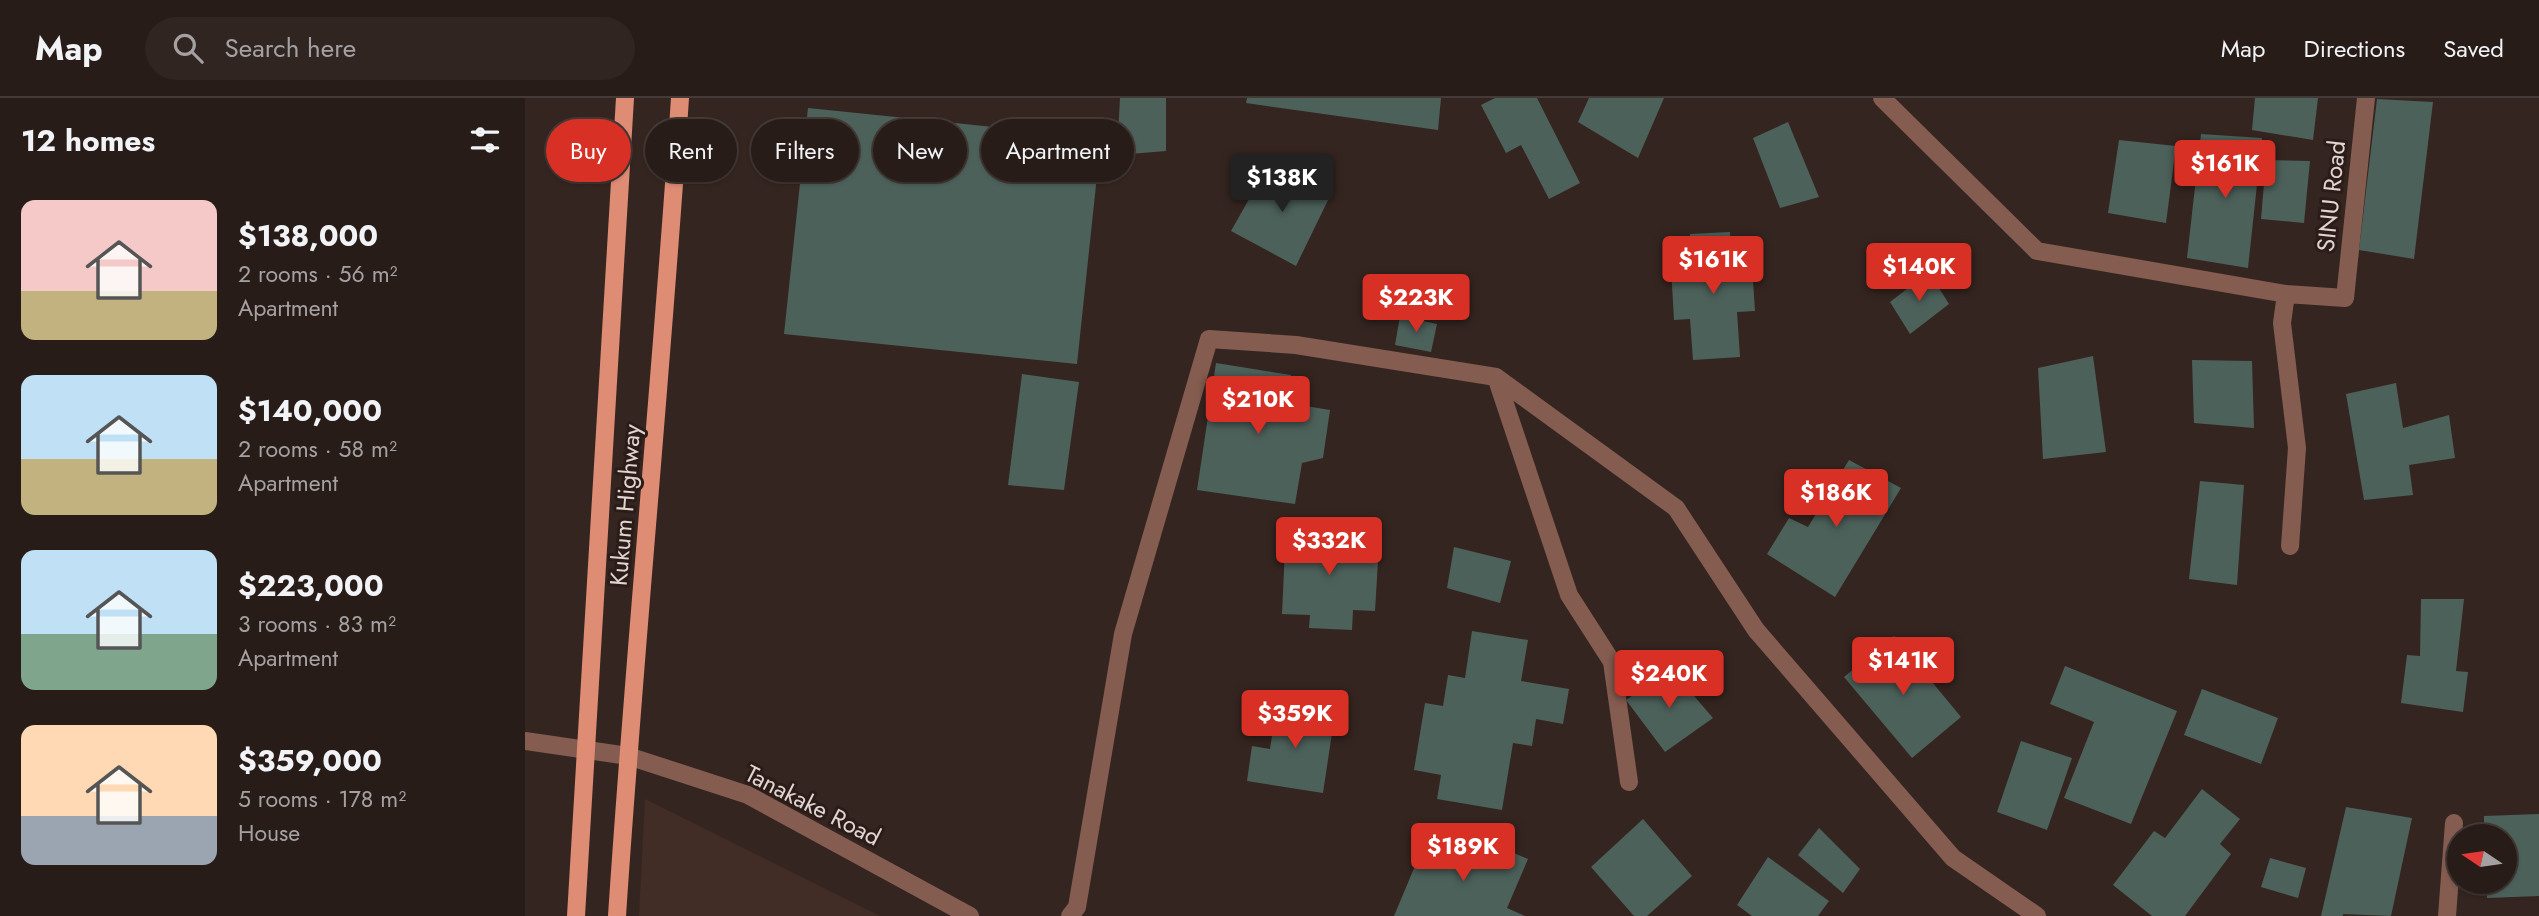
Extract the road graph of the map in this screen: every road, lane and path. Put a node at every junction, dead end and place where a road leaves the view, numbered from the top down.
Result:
1 (625, 98) edge
2 (680, 98) edge
3 (1882, 98) edge
4 (2366, 98) edge
5 (2286, 294) junction
6 (1496, 377) junction
7 (2290, 546) dead end
8 (525, 741) edge
9 (585, 748) junction
10 (628, 756) junction
11 (1629, 782) dead end
12 (2454, 823) dead end
13 (576, 916) edge
14 (617, 916) edge
15 (970, 916) edge
16 (1070, 916) edge
17 (2037, 916) edge
18 (2447, 916) edge

1 - 9 main road, Kukum Highway
2 - 10 main road, Kukum Highway
3 - 5 street
4 - 5 street, SINU Road
5 - 7 street
6 - 11 street
6 - 16 street
6 - 17 street
8 - 9 street, Tanakake Road
9 - 10 street, Tanakake Road
9 - 13 main road, Kukum Highway
10 - 14 main road, Kukum Highway
10 - 15 street, Tanakake Road
12 - 18 street

